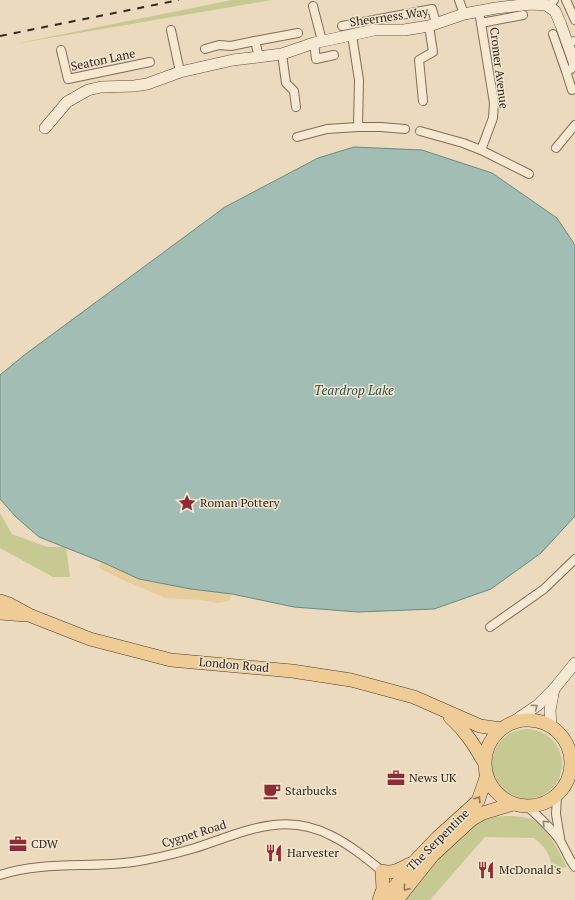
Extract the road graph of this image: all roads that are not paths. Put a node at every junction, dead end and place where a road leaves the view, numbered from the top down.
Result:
1 (459, 0) edge
2 (566, 0) edge
3 (552, 4) edge
4 (314, 6) dead end
5 (479, 11) junction
6 (464, 14) junction
7 (523, 15) dead end
8 (392, 16) junction
9 (575, 20) edge
10 (481, 23) junction
11 (433, 25) junction
12 (342, 26) dead end
13 (171, 30) dead end
14 (393, 30) junction
15 (298, 33) dead end
16 (553, 34) dead end
17 (352, 35) junction
18 (256, 41) junction
19 (318, 42) junction
20 (571, 42) edge
21 (205, 49) dead end
22 (61, 50) dead end
23 (282, 54) junction
24 (334, 56) dead end
25 (259, 57) junction
26 (150, 62) dead end
27 (571, 68) edge
28 (575, 68) edge
29 (100, 72) junction
30 (180, 72) junction
31 (101, 87) junction
32 (572, 90) dead end
33 (423, 101) dead end
34 (296, 107) dead end
35 (575, 125) edge
36 (358, 127) junction
37 (45, 128) dead end
38 (405, 129) dead end
39 (420, 131) dead end
40 (297, 137) dead end
41 (556, 148) dead end
42 (481, 150) junction
43 (529, 174) dead end
44 (575, 559) edge
45 (0, 601) edge
46 (0, 613) edge
47 (29, 615) junction
48 (495, 626) dead end
49 (575, 663) edge
50 (554, 688) junction
51 (441, 710) junction
52 (513, 722) junction
53 (552, 727) junction
54 (501, 729) junction
55 (572, 750) edge
56 (484, 762) junction
57 (486, 778) junction
58 (571, 782) edge
59 (557, 795) junction
60 (513, 804) junction
61 (528, 807) junction
62 (560, 840) junction
63 (415, 861) junction
64 (575, 867) edge
65 (382, 871) junction
66 (0, 875) edge
67 (379, 900) edge
68 (384, 900) edge
69 (397, 900) edge

1 - 6 street
2 - 9 street
3 - 5 street, Sheerness Way
3 - 20 street, Sheerness Way
4 - 19 street
5 - 6 street, Sheerness Way
5 - 10 street, Cromer Avenue
6 - 11 street, Sheerness Way
7 - 10 street
8 - 11 street, Sheerness Way
8 - 12 street, Sheerness Way
8 - 14 street
10 - 42 street, Cromer Avenue
11 - 14 street, Sheerness Way
11 - 33 street
13 - 30 street
14 - 17 street, Sheerness Way
15 - 18 street
16 - 27 street, Sheerness Way
17 - 19 street, Sheerness Way
17 - 36 street
18 - 21 street
18 - 25 street
19 - 23 street, Sheerness Way
19 - 24 street
20 - 27 street, Sheerness Way
22 - 29 street, Seaton Lane
23 - 25 street, Sheerness Way
23 - 34 street
25 - 30 street, Sheerness Way
26 - 29 street, Seaton Lane
27 - 28 street
27 - 32 street, Sheerness Way
29 - 31 street
30 - 31 street, Sheerness Way
31 - 37 street, Sheerness Way
35 - 41 street
36 - 38 street
36 - 40 street
39 - 42 street
42 - 43 street
44 - 48 street
45 - 47 main road, London Road
46 - 47 main road, London Road
47 - 51 main road, London Road
49 - 50 street
52 -> 50 street
50 - 53 street
51 - 54 main road, London Road
51 - 56 main road, London Road
52 - 53 main road
52 - 54 main road
53 - 55 main road
54 - 56 main road
55 - 58 main road
56 - 57 main road
57 - 60 main road
63 -> 57 main road, The Serpentine
58 - 59 main road
59 - 61 main road
59 - 62 street
60 - 61 main road
60 -> 69 main road, The Serpentine
62 -> 61 street
62 - 64 street
63 - 65 main road
63 - 68 main road, The Serpentine
65 - 66 street, Cygnet Road
65 - 67 main road

